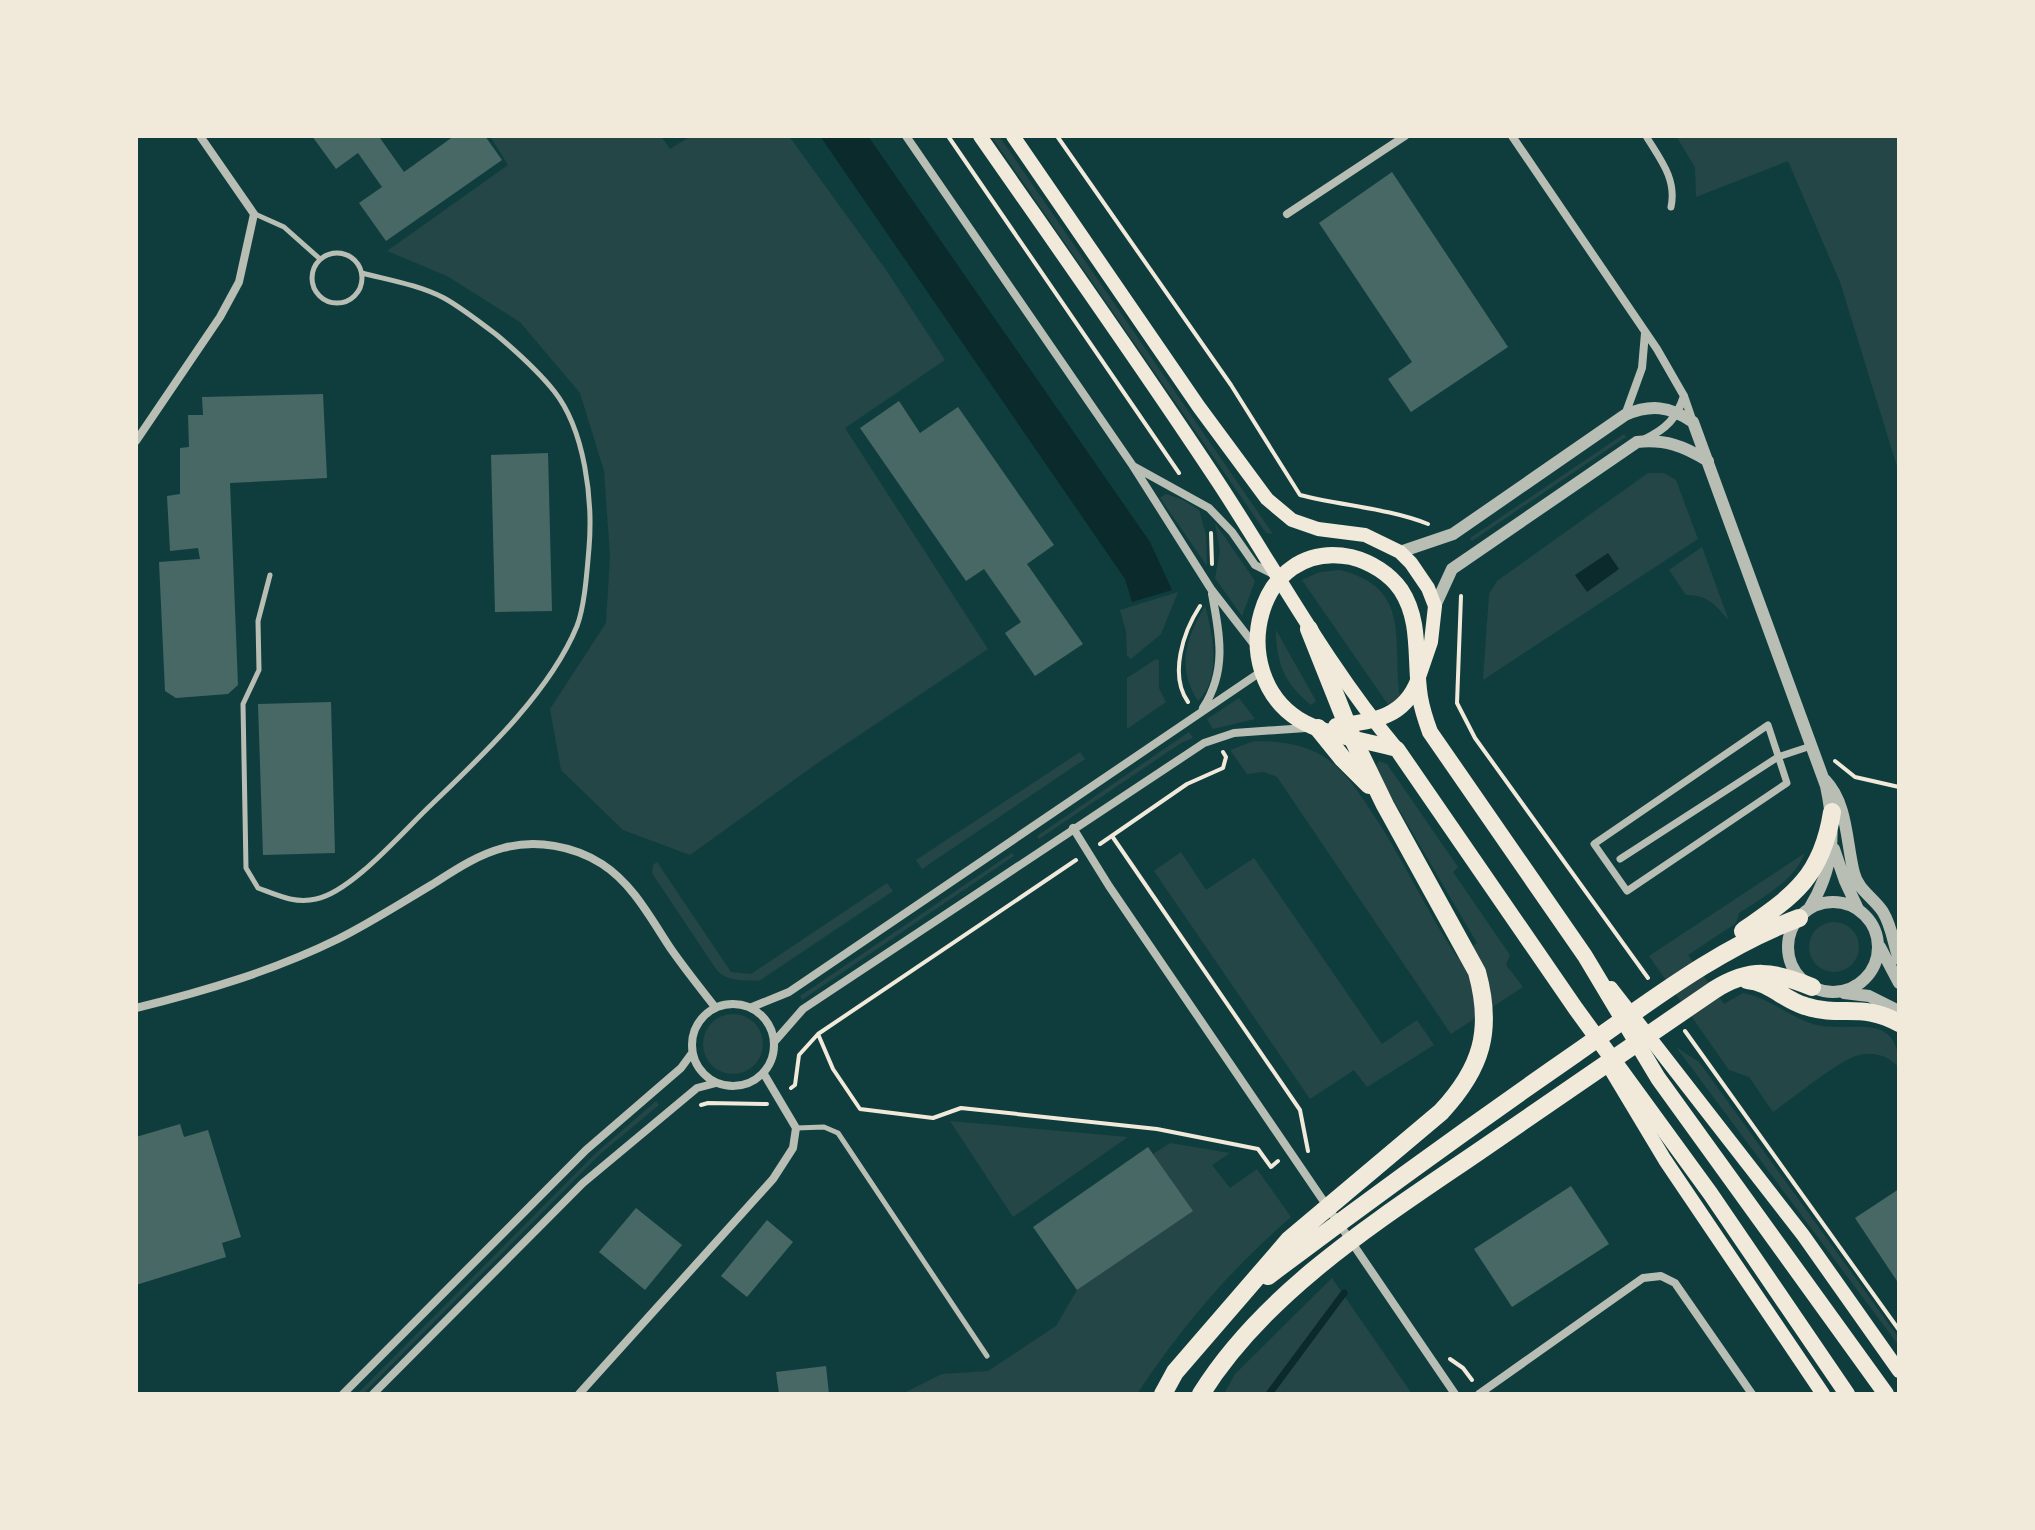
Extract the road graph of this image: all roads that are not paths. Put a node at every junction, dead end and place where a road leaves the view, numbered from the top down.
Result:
1 (906, 136) edge
2 (980, 136) edge
3 (1013, 136) edge
4 (1405, 136) edge
5 (1512, 136) edge
6 (1646, 136) edge
7 (203, 137) edge
8 (1671, 207) dead end
9 (254, 214) junction
10 (1287, 214) dead end
11 (320, 259) junction
12 (362, 273) junction
13 (1645, 332) junction
14 (1684, 396) junction
15 (1679, 412) junction
16 (1625, 415) junction
17 (1693, 422) junction
18 (137, 437) edge
19 (1637, 442) junction
20 (1708, 461) junction
21 (1133, 466) junction
22 (1400, 552) junction
23 (270, 575) dead end
24 (1280, 578) junction
25 (1211, 589) junction
26 (1435, 606) junction
27 (1309, 629) junction
28 (1257, 649) junction
29 (1262, 670) junction
30 (1419, 679) junction
31 (1201, 712) junction
32 (1374, 722) junction
33 (1318, 728) junction
34 (1349, 731) junction
35 (1811, 746) junction
36 (1397, 749) junction
37 (1778, 757) junction
38 (1823, 778) junction
39 (1385, 805) junction
40 (1832, 812) junction
41 (1073, 828) junction
42 (1833, 846) junction
43 (1620, 859) dead end
44 (1858, 909) junction
45 (1804, 914) junction
46 (1879, 944) junction
47 (1585, 956) junction
48 (1899, 959) edge
49 (1698, 968) junction
50 (1899, 983) edge
51 (1721, 986) junction
52 (1812, 987) junction
53 (1837, 992) junction
54 (715, 1007) junction
55 (752, 1007) junction
56 (136, 1008) edge
57 (1576, 1009) junction
58 (1899, 1011) edge
59 (1899, 1023) edge
60 (775, 1041) junction
61 (692, 1053) junction
62 (764, 1074) junction
63 (716, 1083) junction
64 (796, 1128) junction
65 (1240, 1297) junction
66 (987, 1356) dead end
67 (1899, 1371) edge
68 (343, 1394) edge
69 (373, 1394) edge
70 (578, 1394) edge
71 (1163, 1394) edge
72 (1201, 1394) edge
73 (1455, 1394) edge
74 (1480, 1394) edge
75 (1752, 1394) edge
76 (1823, 1394) edge
77 (1847, 1394) edge
78 (1886, 1394) edge

1 - 21 street
2 - 24 main road
3 - 22 main road
4 - 10 street
5 - 13 street
6 - 8 street
7 - 9 street
9 - 11 lane
9 - 18 street
11 - 12 lane
11 - 12 lane
12 - 23 lane
13 - 14 street
13 - 16 street
14 - 15 street
14 - 17 street
15 - 16 street
15 - 17 street
15 - 19 street
16 - 22 street
17 - 20 street
19 - 20 street
19 - 26 street
20 - 35 street
21 - 24 street
21 - 25 street
22 - 26 main road
24 - 27 main road
24 - 28 main road
24 - 30 main road
25 - 28 street
25 - 31 street
26 - 30 main road
27 - 32 main road
27 - 34 highway
28 - 29 main road
29 - 31 street
29 - 33 main road
30 - 32 main road
30 - 47 main road
31 - 55 street
32 - 34 main road
32 - 36 main road
33 - 34 main road
33 - 39 highway
33 - 41 street
34 - 36 main road
34 - 39 highway
35 - 37 street
35 - 38 street
36 - 57 main road
37 - 37 street
37 - 43 street
38 - 40 street
38 - 48 street
39 - 65 highway
40 - 42 street
40 - 49 highway
41 - 60 street
41 - 73 street
42 - 44 street
42 - 45 street
44 - 45 street
44 - 46 street
45 - 49 highway
45 - 52 street
46 - 50 street
46 - 53 street
47 - 67 main road
47 - 78 main road
49 - 65 highway
51 - 52 highway
51 - 59 highway
51 - 72 highway
52 - 53 street
53 - 58 street
54 - 55 street
54 - 56 street
54 - 61 street
55 - 60 street
57 - 76 main road
57 - 77 main road
60 - 62 street
61 - 63 street
61 - 68 street
62 - 63 street
62 - 64 street
63 - 69 street
64 - 66 lane
64 - 70 street
65 - 71 highway
74 - 75 street

